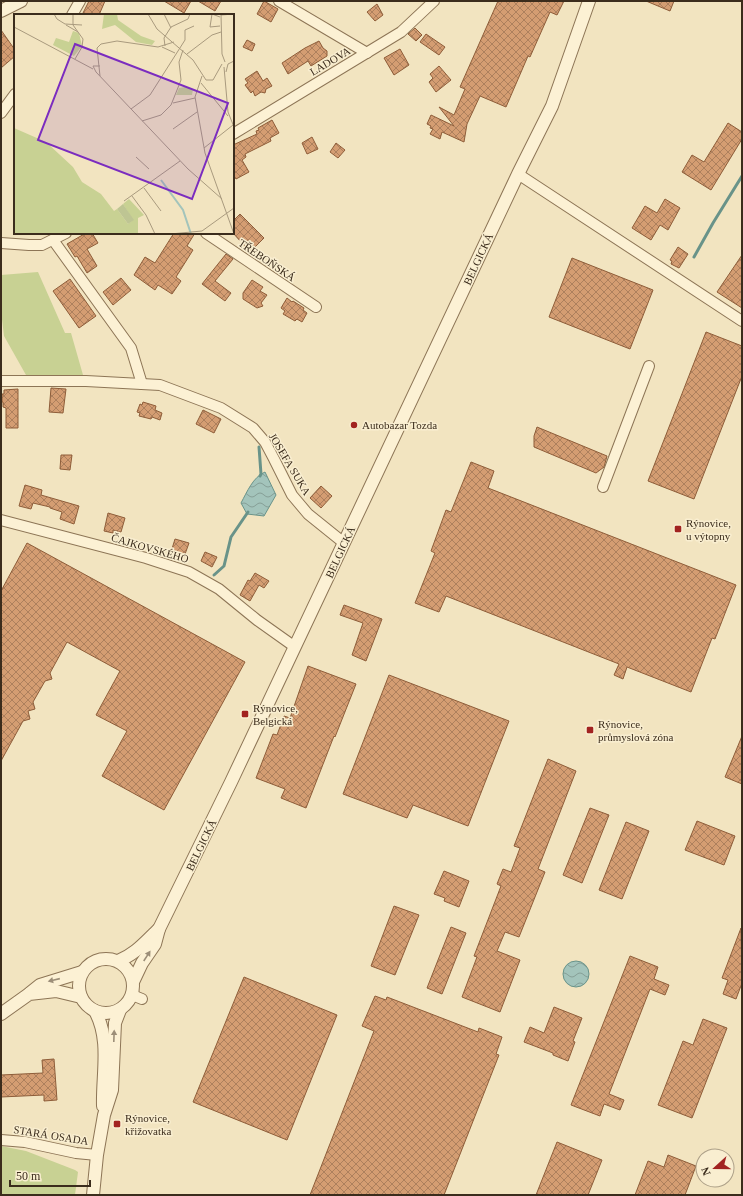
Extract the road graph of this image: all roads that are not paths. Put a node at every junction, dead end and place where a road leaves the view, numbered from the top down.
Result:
1 (21, 1) edge
2 (80, 1) edge
3 (279, 1) edge
4 (434, 1) edge
5 (590, 1) edge
6 (1, 11) edge
7 (73, 14) edge
8 (367, 53) junction
9 (14, 95) edge
10 (1, 113) edge
11 (234, 133) edge
12 (518, 174) junction
13 (64, 234) edge
14 (207, 234) edge
15 (54, 240) junction
16 (1, 243) edge
17 (316, 307) dead end
18 (742, 320) edge
19 (649, 366) dead end
20 (1, 381) edge
21 (142, 384) junction
22 (603, 487) dead end
23 (1, 520) edge
24 (344, 543) junction
25 (295, 647) junction
26 (159, 929) junction
27 (118, 961) junction
28 (82, 972) junction
29 (133, 982) junction
30 (30, 994) junction
31 (81, 997) junction
32 (120, 1010) junction
33 (95, 1011) junction
34 (1, 1014) edge
35 (104, 1115) junction
36 (1, 1140) edge
37 (97, 1155) junction
38 (93, 1195) edge

1 - 6 street
2 - 7 street
3 - 8 street
4 - 8 street, LADOVA
5 - 12 street, BELGICKÁ
8 - 11 street, LADOVA
9 - 10 street
12 - 18 street
12 - 24 street, BELGICKÁ
13 - 15 street
14 - 17 street, TŘEBOŇSKÁ
15 - 16 street
15 - 21 street
19 - 22 street
20 - 21 street, JOSEFA SUKA
21 - 24 street, JOSEFA SUKA
23 - 25 street, ČAJKOVSKÉHO
24 - 25 street, BELGICKÁ
25 - 26 street, BELGICKÁ
26 - 27 street, BELGICKÁ
29 -> 26 street, BELGICKÁ
27 - 28 street
27 - 29 street
28 -> 30 street
28 - 31 street
29 - 32 street
30 - 31 street
30 - 34 street
31 - 33 street
32 - 33 street
35 -> 32 street
33 - 35 street
35 - 37 street
36 - 37 street, STARÁ OSADA
37 - 38 street

